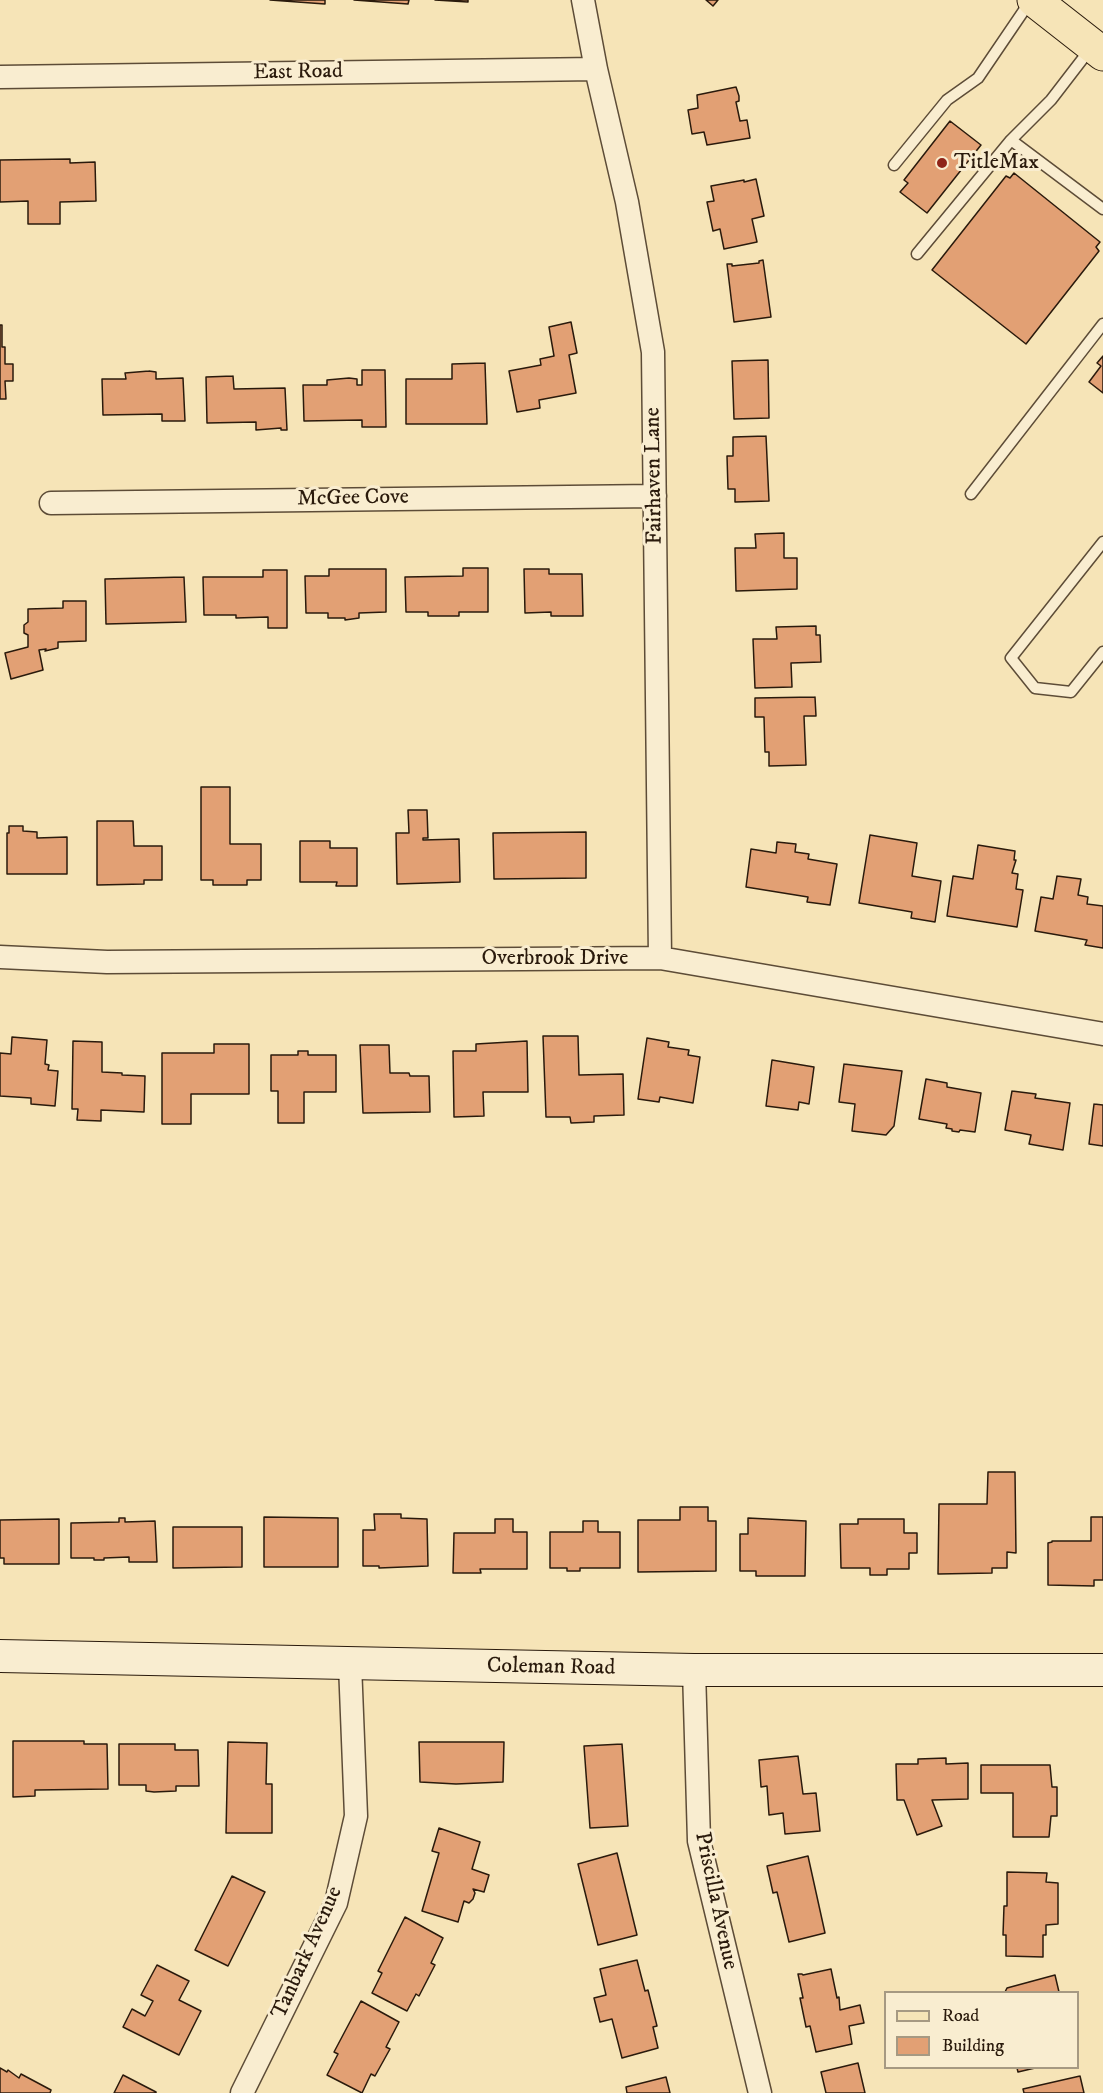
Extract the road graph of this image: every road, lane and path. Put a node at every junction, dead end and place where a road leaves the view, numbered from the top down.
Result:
1 (584, 0) edge
2 (1032, 0) edge
3 (1065, 0) edge
4 (1098, 50) edge
5 (596, 69) junction
6 (0, 77) edge
7 (1011, 140) junction
8 (894, 165) dead end
9 (1103, 209) edge
10 (917, 254) dead end
11 (1103, 324) edge
12 (971, 494) dead end
13 (655, 495) junction
14 (51, 503) dead end
15 (1103, 542) edge
16 (1103, 652) edge
17 (0, 957) edge
18 (660, 958) junction
19 (1103, 1034) edge
20 (0, 1656) edge
21 (350, 1664) junction
22 (694, 1670) junction
23 (1103, 1670) edge
24 (242, 2093) edge
25 (760, 2093) edge

1 - 5 street, Fairhaven Lane
2 - 4 main road
2 - 8 lane
3 - 4 main road
4 - 7 lane
5 - 6 street, East Road
5 - 13 street, Fairhaven Lane
7 - 9 lane
7 - 10 lane
11 - 12 lane
13 - 14 street, McGee Cove
13 - 18 street, Fairhaven Lane
15 - 16 lane
17 - 18 street, Overbrook Drive
18 - 19 street, Overbrook Drive
20 - 21 main road, Coleman Road
21 - 22 main road, Coleman Road
21 - 24 street, Tanbark Avenue
22 - 23 main road, Coleman Road
22 - 25 street, Priscilla Avenue

